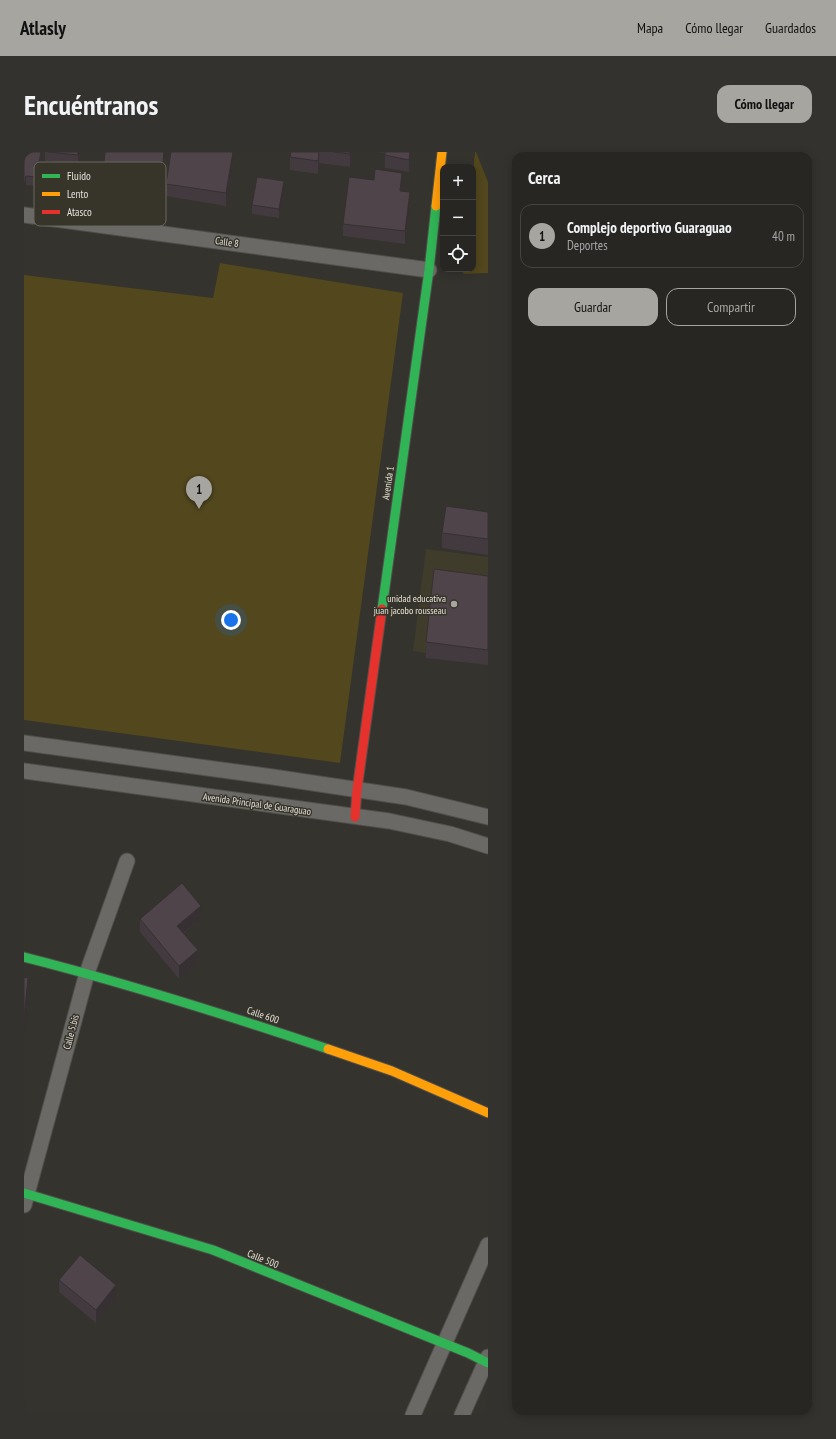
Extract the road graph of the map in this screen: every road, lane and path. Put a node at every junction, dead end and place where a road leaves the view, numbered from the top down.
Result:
1 (442, 152) edge
2 (24, 215) edge
3 (34, 216) edge
4 (105, 226) edge
5 (429, 270) junction
6 (24, 743) edge
7 (24, 771) edge
8 (357, 790) junction
9 (354, 817) junction
10 (488, 817) edge
11 (488, 846) edge
12 (128, 861) dead end
13 (24, 957) edge
14 (87, 973) junction
15 (488, 1113) edge
16 (25, 1197) edge
17 (488, 1245) edge
18 (444, 1344) junction
19 (487, 1361) edge
20 (413, 1415) edge
21 (462, 1415) edge

1 - 5 street, Avenida 1
2 - 3 street, Calle 8
4 - 5 street, Calle 8
5 - 8 street, Avenida 1
6 - 8 street
7 - 9 street, Avenida Principal de Guaraguao
8 - 9 street, Avenida 1
8 - 10 street
9 - 11 street, Avenida Principal de Guaraguao
12 - 14 street, Calle 5.bis
13 - 14 street, Calle 600
14 - 15 street, Calle 600
14 - 16 street, Calle 5.bis
16 - 18 street, Calle 500
17 - 18 street
18 - 19 street, Calle 500
18 - 20 street
19 - 21 street

